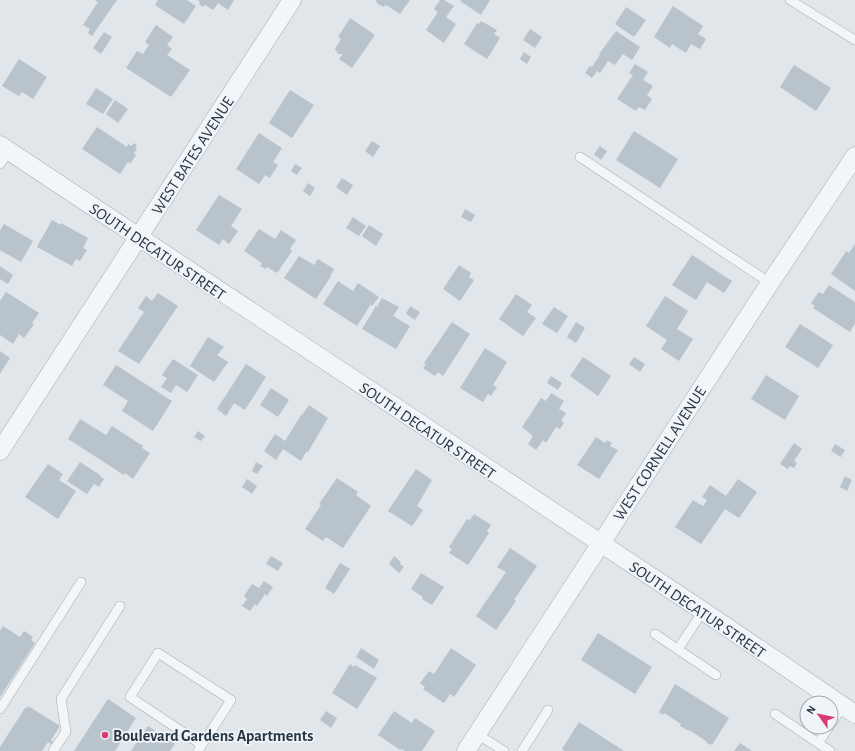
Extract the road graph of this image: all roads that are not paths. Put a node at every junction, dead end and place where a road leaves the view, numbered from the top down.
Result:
1 (292, 0) edge
2 (790, 0) edge
3 (855, 40) edge
4 (3, 154) edge
5 (855, 156) edge
6 (580, 157) dead end
7 (138, 238) junction
8 (770, 283) junction
9 (0, 451) edge
10 (600, 544) junction
11 (81, 582) dead end
12 (120, 606) dead end
13 (703, 612) junction
14 (655, 634) dead end
15 (678, 649) junction
16 (716, 674) dead end
17 (0, 709) edge
18 (548, 710) dead end
19 (849, 710) edge
20 (775, 714) dead end
21 (839, 718) edge
22 (477, 734) junction
23 (824, 735) edge
24 (818, 743) junction
25 (200, 748) edge
26 (53, 751) edge
27 (466, 751) edge
28 (504, 751) edge
29 (522, 751) edge
30 (830, 751) edge

1 - 7 street, WEST BATES AVENUE
2 - 3 lane
4 - 7 street, SOUTH DECATUR STREET
5 - 8 street, WEST CORNELL AVENUE
6 - 8 lane
7 - 9 street, WEST BATES AVENUE
7 - 10 street, SOUTH DECATUR STREET
8 - 10 street, WEST CORNELL AVENUE
10 - 13 street, SOUTH DECATUR STREET
10 - 22 street, WEST CORNELL AVENUE
11 - 17 lane
12 - 26 lane
13 - 15 lane
13 - 19 street, SOUTH DECATUR STREET
14 - 15 lane
15 - 16 lane
18 - 29 lane
19 - 21 lane
20 - 24 lane
22 - 27 street, WEST CORNELL AVENUE
22 - 28 lane
23 - 24 lane
24 - 30 lane
25 - 25 lane

